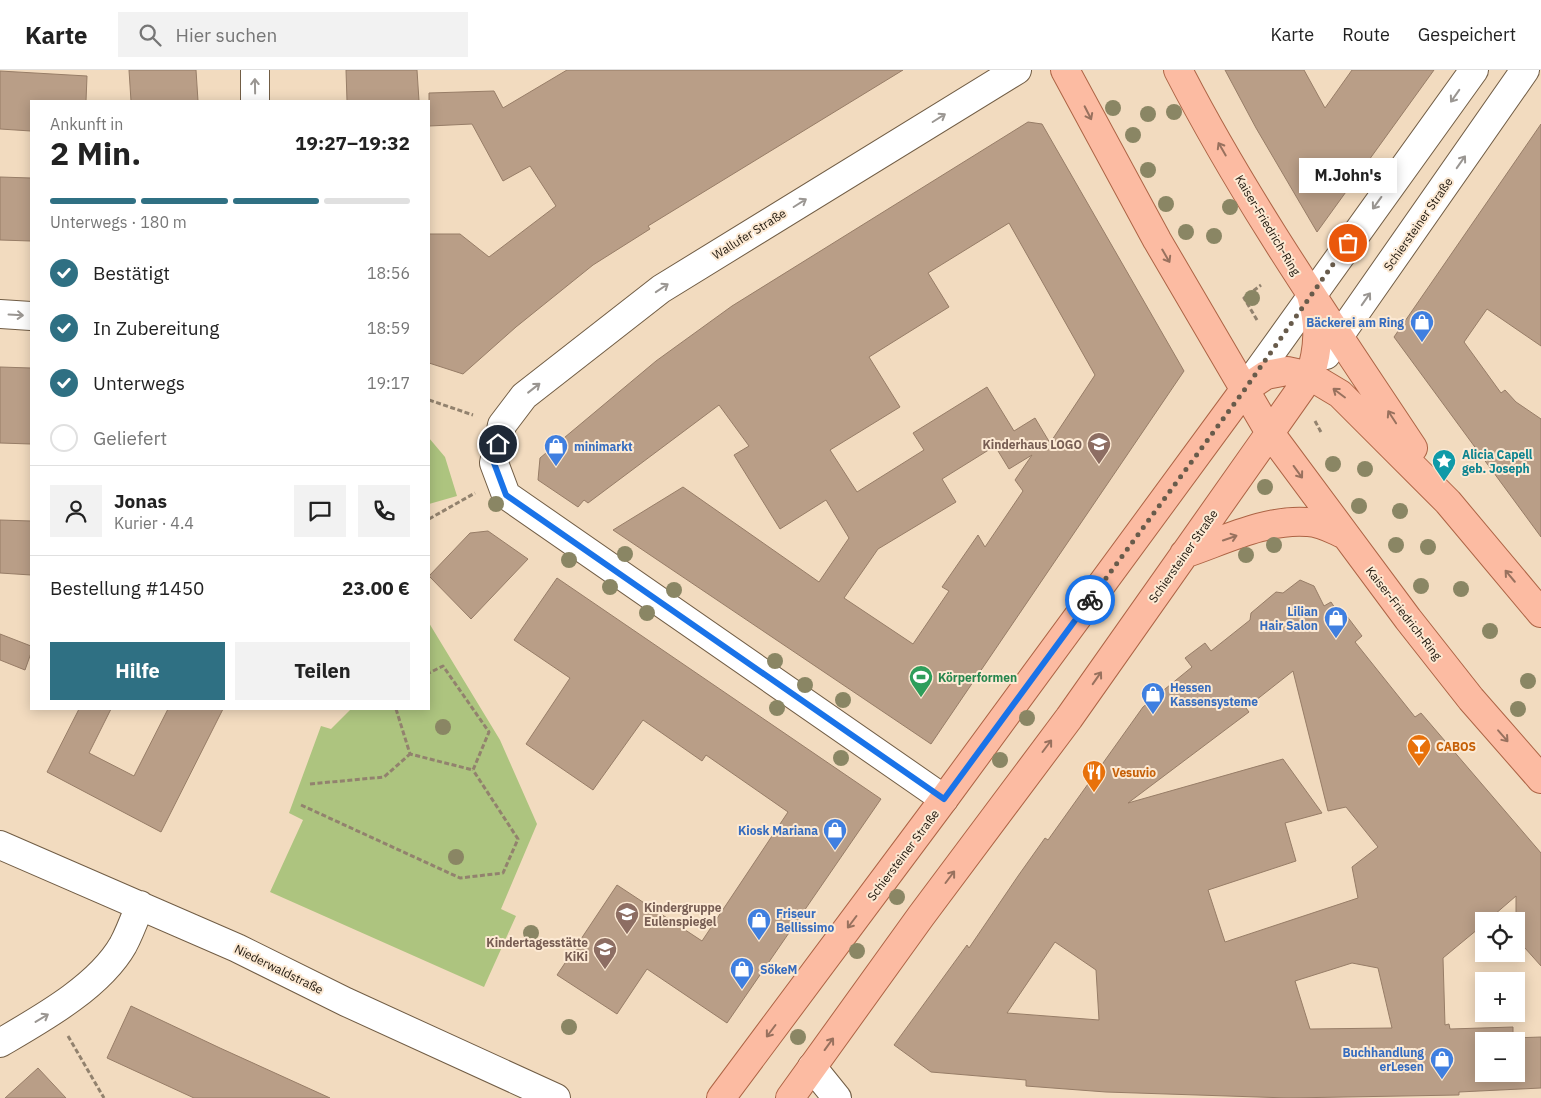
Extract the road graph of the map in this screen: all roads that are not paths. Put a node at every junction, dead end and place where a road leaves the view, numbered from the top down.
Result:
1 (255, 70) edge
2 (1017, 70) edge
3 (1065, 70) edge
4 (1178, 70) edge
5 (1474, 70) edge
6 (1524, 70) edge
7 (255, 100) edge
8 (1311, 295) junction
9 (0, 314) edge
10 (30, 316) edge
11 (1339, 339) junction
12 (1310, 376) junction
13 (1245, 389) junction
14 (1270, 433) junction
15 (1448, 502) junction
16 (1343, 534) junction
17 (1184, 554) junction
18 (1541, 613) edge
19 (1541, 779) edge
20 (944, 799) junction
21 (0, 845) edge
22 (140, 905) junction
23 (0, 1043) edge
24 (812, 1067) junction
25 (556, 1098) edge
26 (721, 1098) edge
27 (790, 1098) edge
28 (837, 1098) edge

7 -> 1 street
20 -> 2 street, Wallufer Straße
3 -> 13 main road, Kaiser-Friedrich-Ring
8 -> 4 main road, Kaiser-Friedrich-Ring
5 -> 8 street, Schiersteiner Straße
11 -> 6 street, Schiersteiner Straße
8 - 11 main road, Kaiser-Friedrich-Ring
8 - 12 main road, Schiersteiner Straße
8 - 13 street, Schiersteiner Straße
9 -> 10 street
11 - 12 street, Schiersteiner Straße
15 -> 11 main road, Kaiser-Friedrich-Ring
12 - 13 main road, Kaiser-Friedrich-Ring
12 - 14 main road, Schiersteiner Straße
15 -> 12 main road, Kaiser-Friedrich-Ring
13 - 14 main road, Kaiser-Friedrich-Ring
13 - 20 main road, Schiersteiner Straße
14 -> 16 main road, Kaiser-Friedrich-Ring
14 - 17 main road, Schiersteiner Straße
18 -> 15 main road, Kaiser-Friedrich-Ring
17 -> 16 main road
16 -> 19 main road, Kaiser-Friedrich-Ring
24 -> 17 main road, Schiersteiner Straße
20 -> 26 main road, Schiersteiner Straße
21 - 22 street, Niederwaldstraße
23 -> 22 street
22 - 25 street, Niederwaldstraße
24 - 27 main road, Schiersteiner Straße
24 - 28 street

